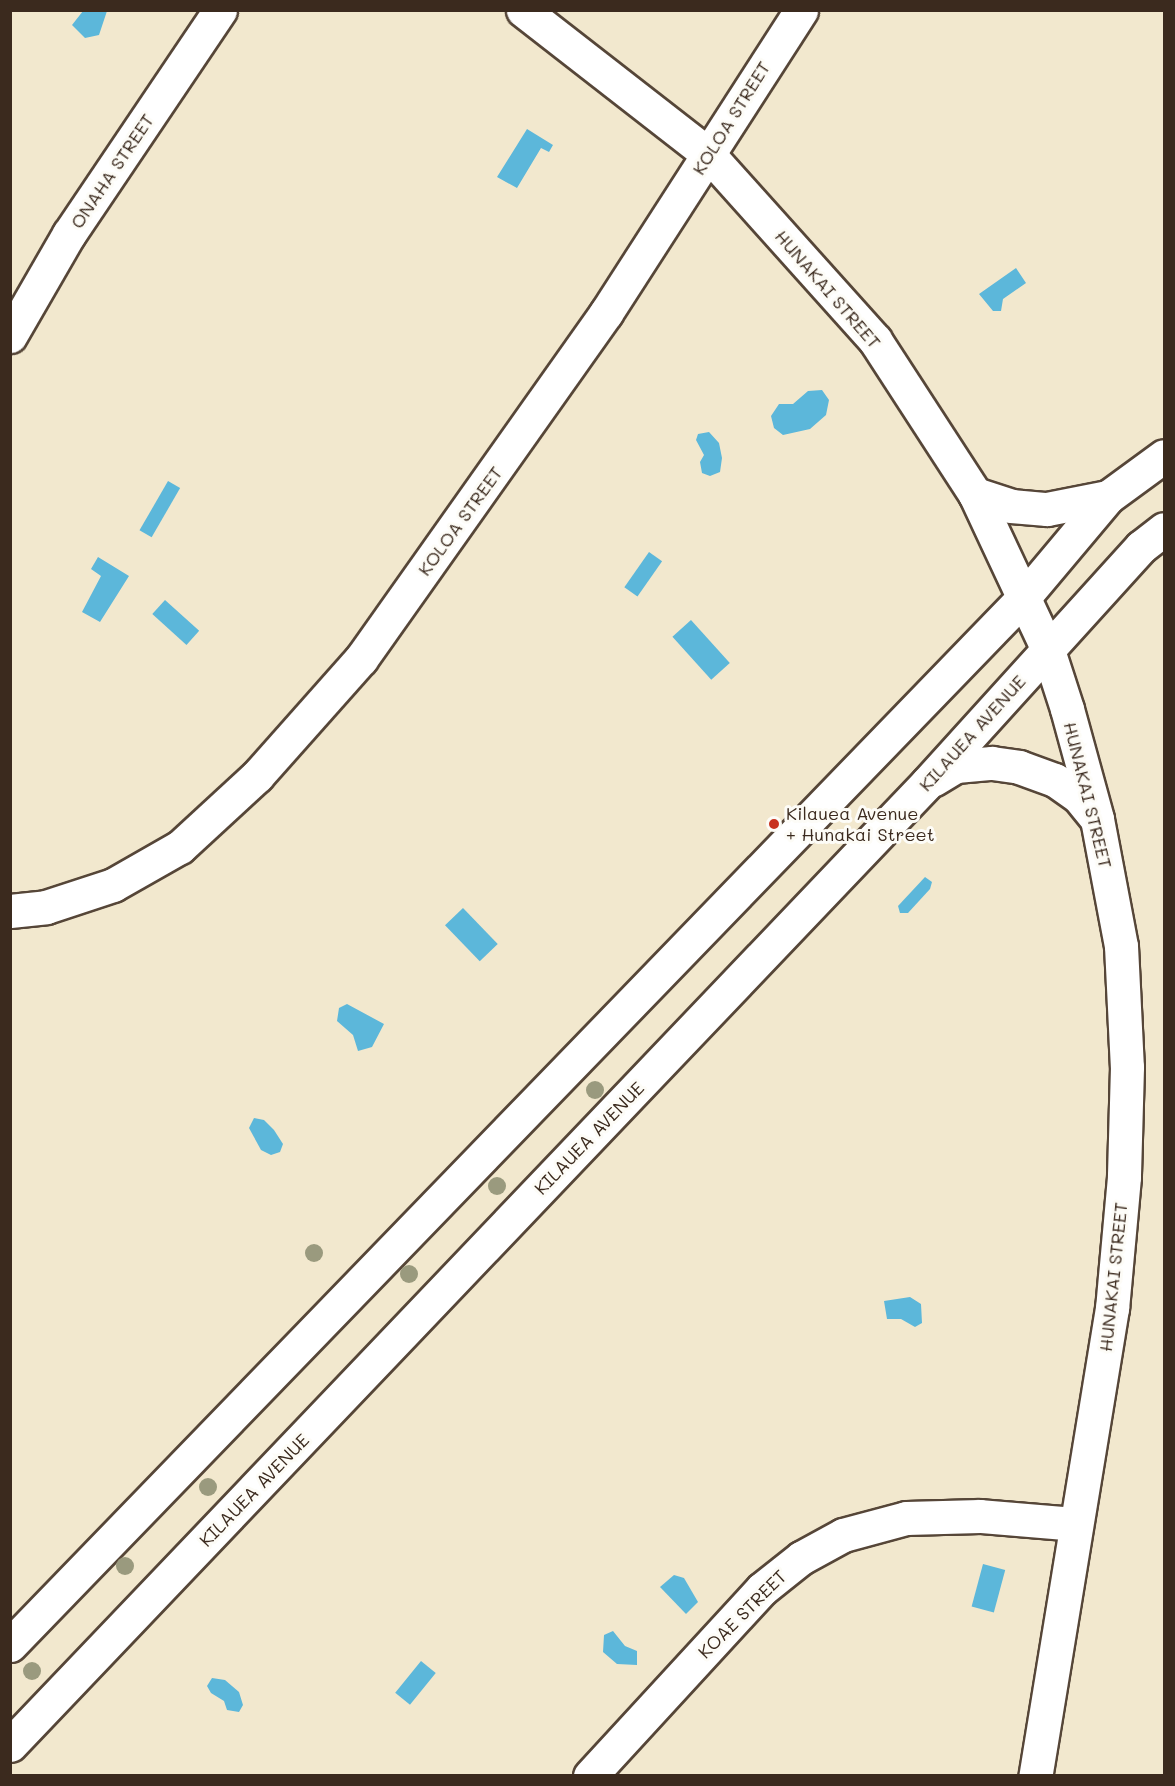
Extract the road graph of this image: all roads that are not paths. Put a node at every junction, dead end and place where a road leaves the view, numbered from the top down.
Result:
1 (220, 10) edge
2 (523, 10) edge
3 (801, 10) edge
4 (710, 155) junction
5 (10, 336) edge
6 (1164, 456) edge
7 (975, 494) junction
8 (1108, 497) junction
9 (1164, 529) edge
10 (1024, 597) junction
11 (1048, 650) junction
12 (927, 783) junction
13 (1097, 819) junction
14 (10, 911) edge
15 (1076, 1524) junction
16 (10, 1645) edge
17 (10, 1745) edge
18 (590, 1776) edge
19 (1035, 1776) edge

1 - 5 street, ONAHA STREET
2 - 4 street, HUNAKAI STREET
3 - 4 street, KOLOA STREET
4 - 7 street, HUNAKAI STREET
4 - 14 street, KOLOA STREET
6 - 8 street
7 - 8 street
7 - 10 street, HUNAKAI STREET
8 - 10 street
9 - 11 street, KILAUEA AVENUE
10 - 11 street, HUNAKAI STREET
10 - 16 street
11 - 12 street, KILAUEA AVENUE
11 - 13 street, HUNAKAI STREET
12 - 13 street
12 - 17 street, KILAUEA AVENUE
13 - 15 street, HUNAKAI STREET
15 - 18 street, KOAE STREET
15 - 19 street, HUNAKAI STREET

